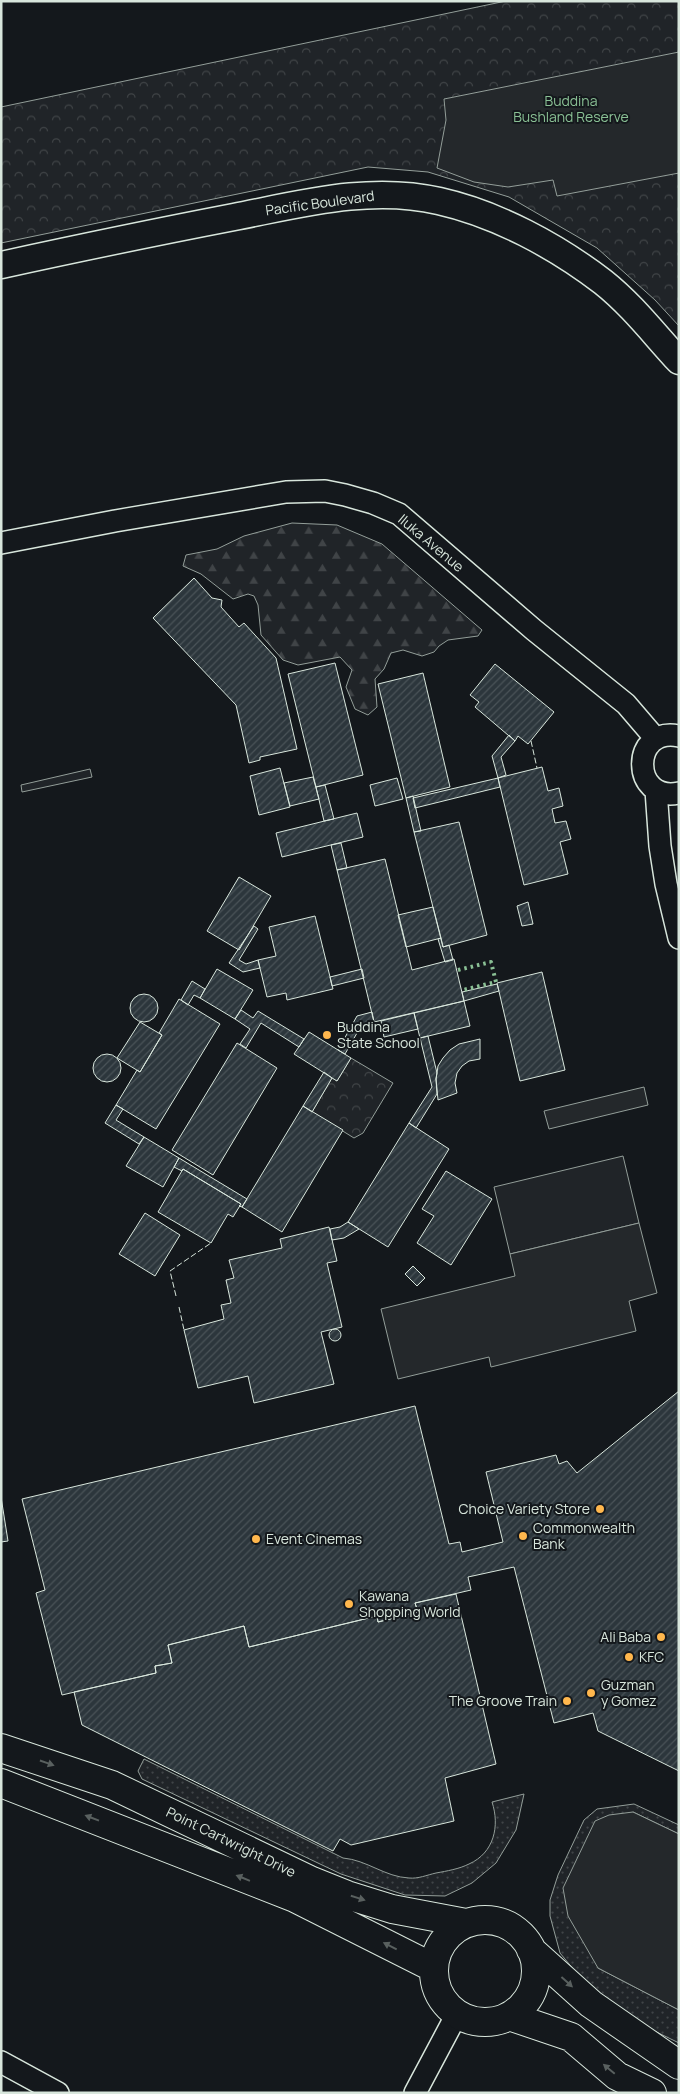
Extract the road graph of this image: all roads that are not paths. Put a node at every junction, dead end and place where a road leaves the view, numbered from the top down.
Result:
1 (1, 265) edge
2 (679, 361) edge
3 (1, 543) edge
4 (679, 736) edge
5 (656, 739) junction
6 (656, 790) junction
7 (679, 793) edge
8 (679, 938) edge
9 (1, 1748) edge
10 (1, 1783) edge
11 (466, 1923) junction
12 (531, 1950) junction
13 (434, 1968) junction
14 (457, 2014) junction
15 (509, 2016) junction
16 (1, 2062) edge
17 (679, 2065) edge
18 (58, 2093) edge
19 (415, 2093) edge
20 (652, 2093) edge

1 - 2 street, Pacific Boulevard
3 - 5 street, Iluka Avenue
4 - 5 street
5 - 6 street
6 - 7 street
6 - 8 street
9 -> 11 main road, Point Cartwright Drive
13 -> 10 main road, Point Cartwright Drive
11 - 12 main road
11 - 13 main road
12 - 15 main road
12 -> 17 main road
13 - 14 main road
14 - 15 main road
14 - 19 street
20 -> 15 main road
16 - 18 street

